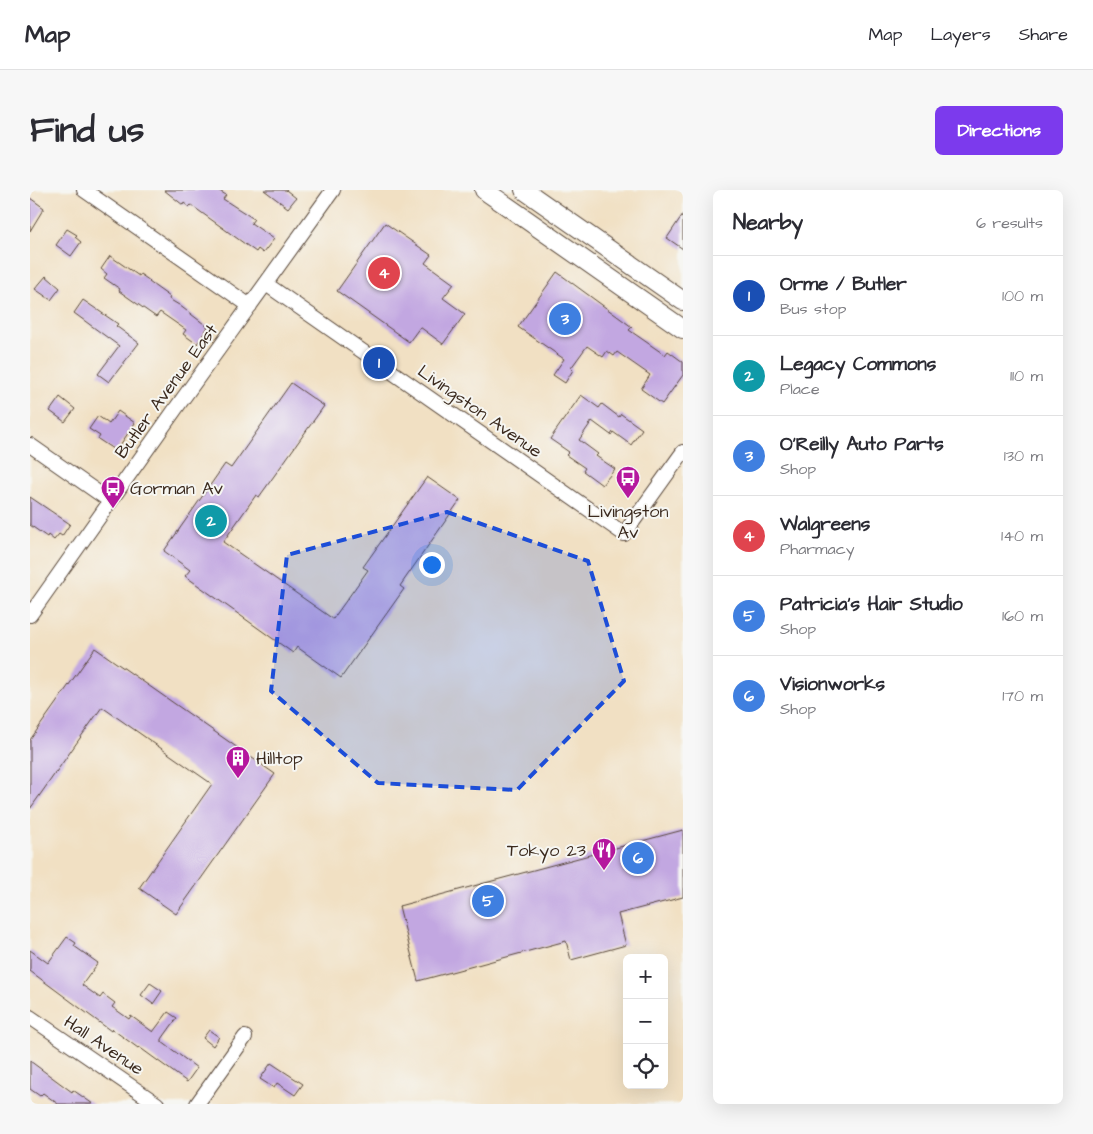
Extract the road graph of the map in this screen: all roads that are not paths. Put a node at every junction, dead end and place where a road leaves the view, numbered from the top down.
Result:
1 (84, 190) edge
2 (333, 190) edge
3 (484, 190) edge
4 (524, 190) edge
5 (266, 284) junction
6 (683, 301) edge
7 (250, 306) junction
8 (683, 329) edge
9 (30, 445) edge
10 (683, 452) edge
11 (110, 501) junction
12 (30, 615) edge
13 (30, 1017) edge
14 (245, 1037) dead end
15 (157, 1104) edge
16 (197, 1104) edge

1 - 7 street
2 - 5 street, Butler Avenue East
3 - 8 main road
4 - 6 main road
5 - 7 street, Butler Avenue East
5 - 10 street, Livingston Avenue
7 - 11 street, Butler Avenue East
9 - 11 street
11 - 12 street, Butler Avenue East
13 - 15 street, Hall Avenue
14 - 16 street

